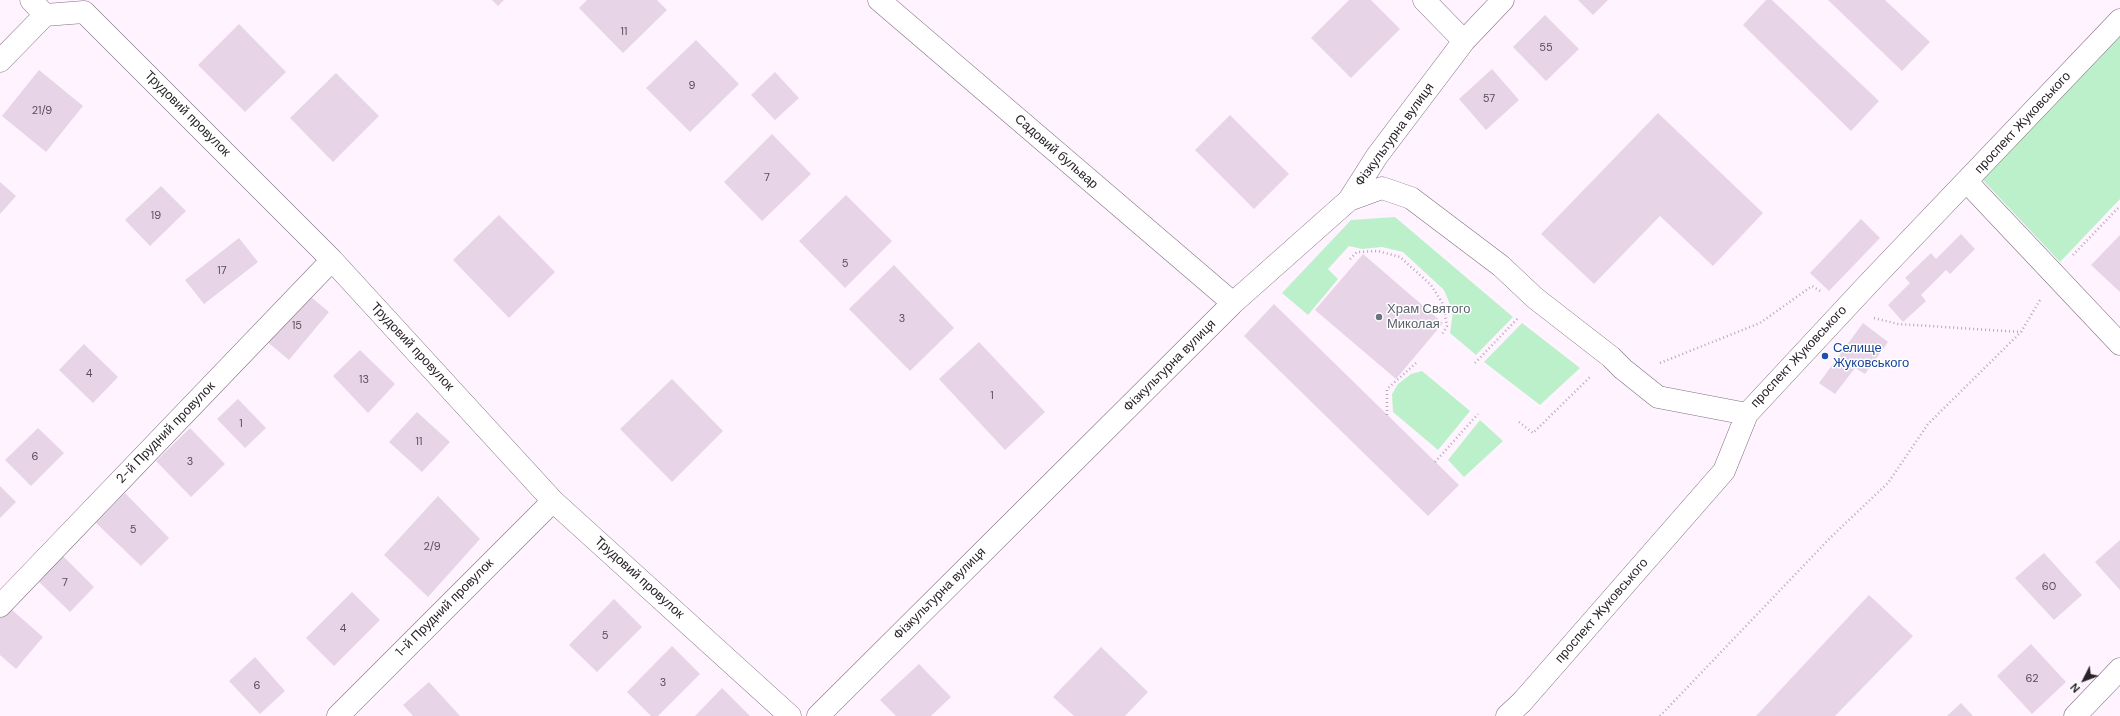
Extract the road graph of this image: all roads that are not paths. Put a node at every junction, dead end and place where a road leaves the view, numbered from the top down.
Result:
1 (879, 0) edge
2 (1424, 0) edge
3 (1503, 0) edge
4 (38, 7) edge
5 (2120, 20) edge
6 (1464, 40) junction
7 (0, 61) edge
8 (1967, 182) junction
9 (1349, 200) junction
10 (332, 260) junction
11 (1233, 303) junction
12 (2120, 344) edge
13 (1747, 414) junction
14 (553, 500) junction
15 (0, 606) edge
16 (2120, 669) edge
17 (1521, 711) edge
18 (338, 716) edge
19 (790, 716) edge
20 (818, 716) edge
21 (2074, 716) edge

1 - 11 street, Садовий бульвар
2 - 6 street
3 - 6 street, Фізкультурна вулиця
4 - 7 street
4 - 10 street, Трудовий провулок
5 - 8 street, проспект Жуковського
6 - 9 street, Фізкультурна вулиця
8 - 12 street
8 - 13 street, проспект Жуковського
9 - 11 street, Фізкультурна вулиця
9 - 13 street
10 - 14 street, Трудовий провулок
10 - 15 street, 2-й Прудний провулок
11 - 20 street, Фізкультурна вулиця
13 - 17 street, проспект Жуковського
14 - 18 street, 1-й Прудний провулок
14 - 19 street, Трудовий провулок
16 - 21 street

